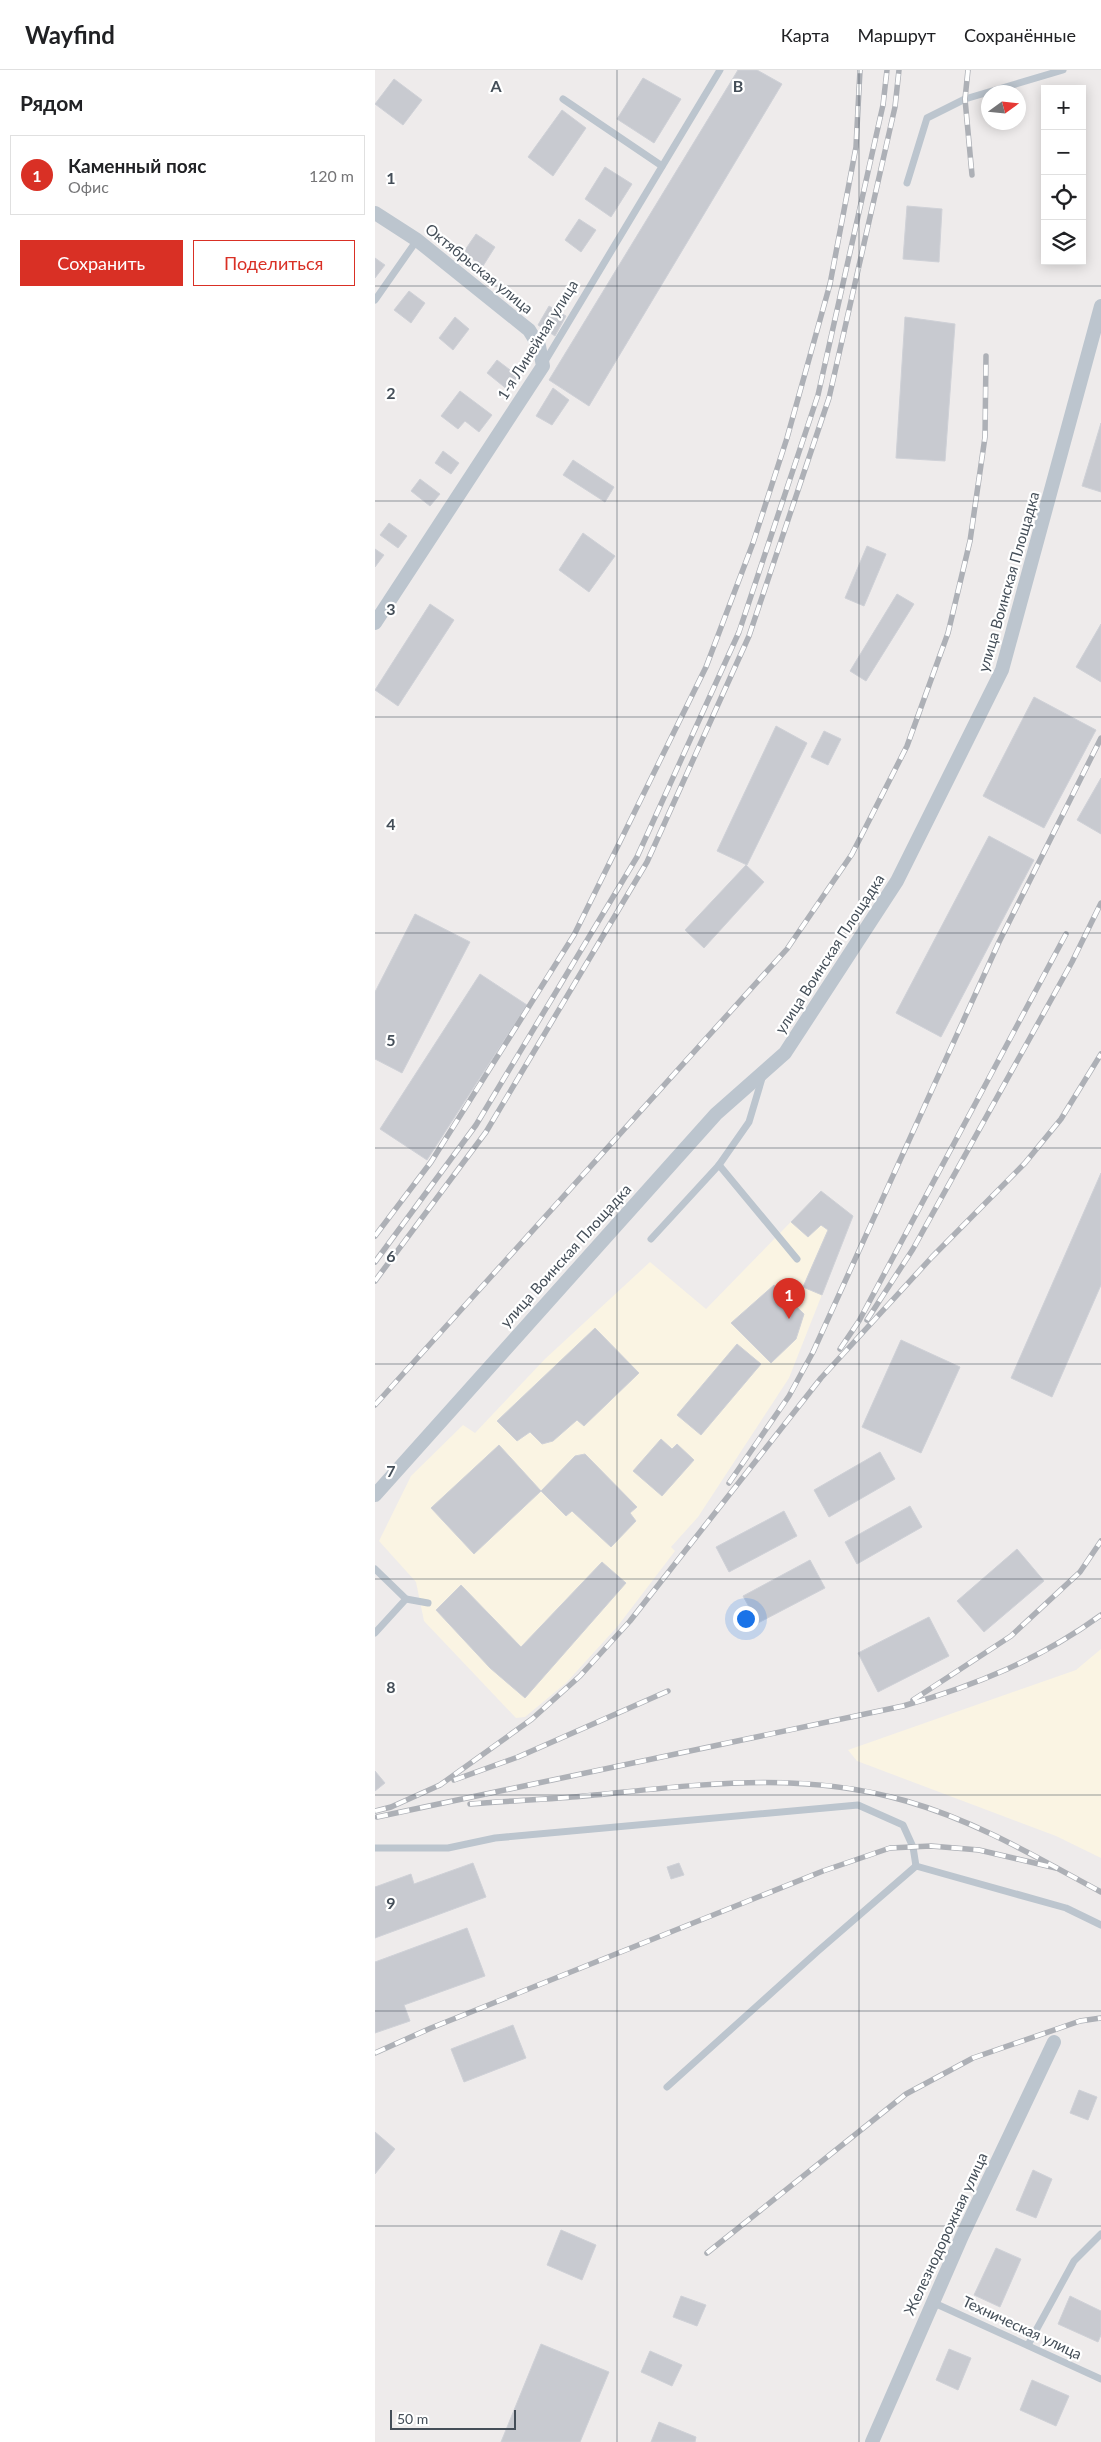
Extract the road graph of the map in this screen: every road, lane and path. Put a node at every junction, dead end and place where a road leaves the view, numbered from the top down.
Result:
1 (721, 70) edge
2 (1063, 70) edge
3 (563, 98) dead end
4 (662, 166) junction
5 (907, 183) dead end
6 (375, 212) edge
7 (417, 240) junction
8 (375, 300) edge
9 (1101, 306) edge
10 (543, 366) junction
11 (375, 623) edge
12 (764, 1072) junction
13 (719, 1165) junction
14 (651, 1239) dead end
15 (797, 1259) dead end
16 (375, 1495) edge
17 (375, 1569) edge
18 (406, 1600) junction
19 (429, 1604) dead end
20 (375, 1633) edge
21 (375, 1848) edge
22 (917, 1866) junction
23 (1101, 1925) edge
24 (1053, 2042) dead end
25 (667, 2087) dead end
26 (1101, 2234) edge
27 (932, 2302) junction
28 (1028, 2345) junction
29 (1101, 2379) edge
30 (871, 2442) edge

1 - 4 lane, 1-я Линейная улица
2 - 5 lane
3 - 4 lane
4 - 10 lane, 1-я Линейная улица
6 - 7 street, Октябрьская улица
7 - 8 lane
7 - 10 street, Октябрьская улица
9 - 12 street, улица Воинская Площадка
10 - 11 street, 1-я Линейная улица
12 - 13 lane
12 - 16 street, улица Воинская Площадка
13 - 14 lane
13 - 15 lane
17 - 18 lane
18 - 19 lane
18 - 20 lane
21 - 22 lane
22 - 23 lane
22 - 25 lane
24 - 27 street, Железнодорожная улица
26 - 28 lane
27 - 28 lane, Техническая улица
27 - 30 street, Железнодорожная улица
28 - 29 lane, Техническая улица

